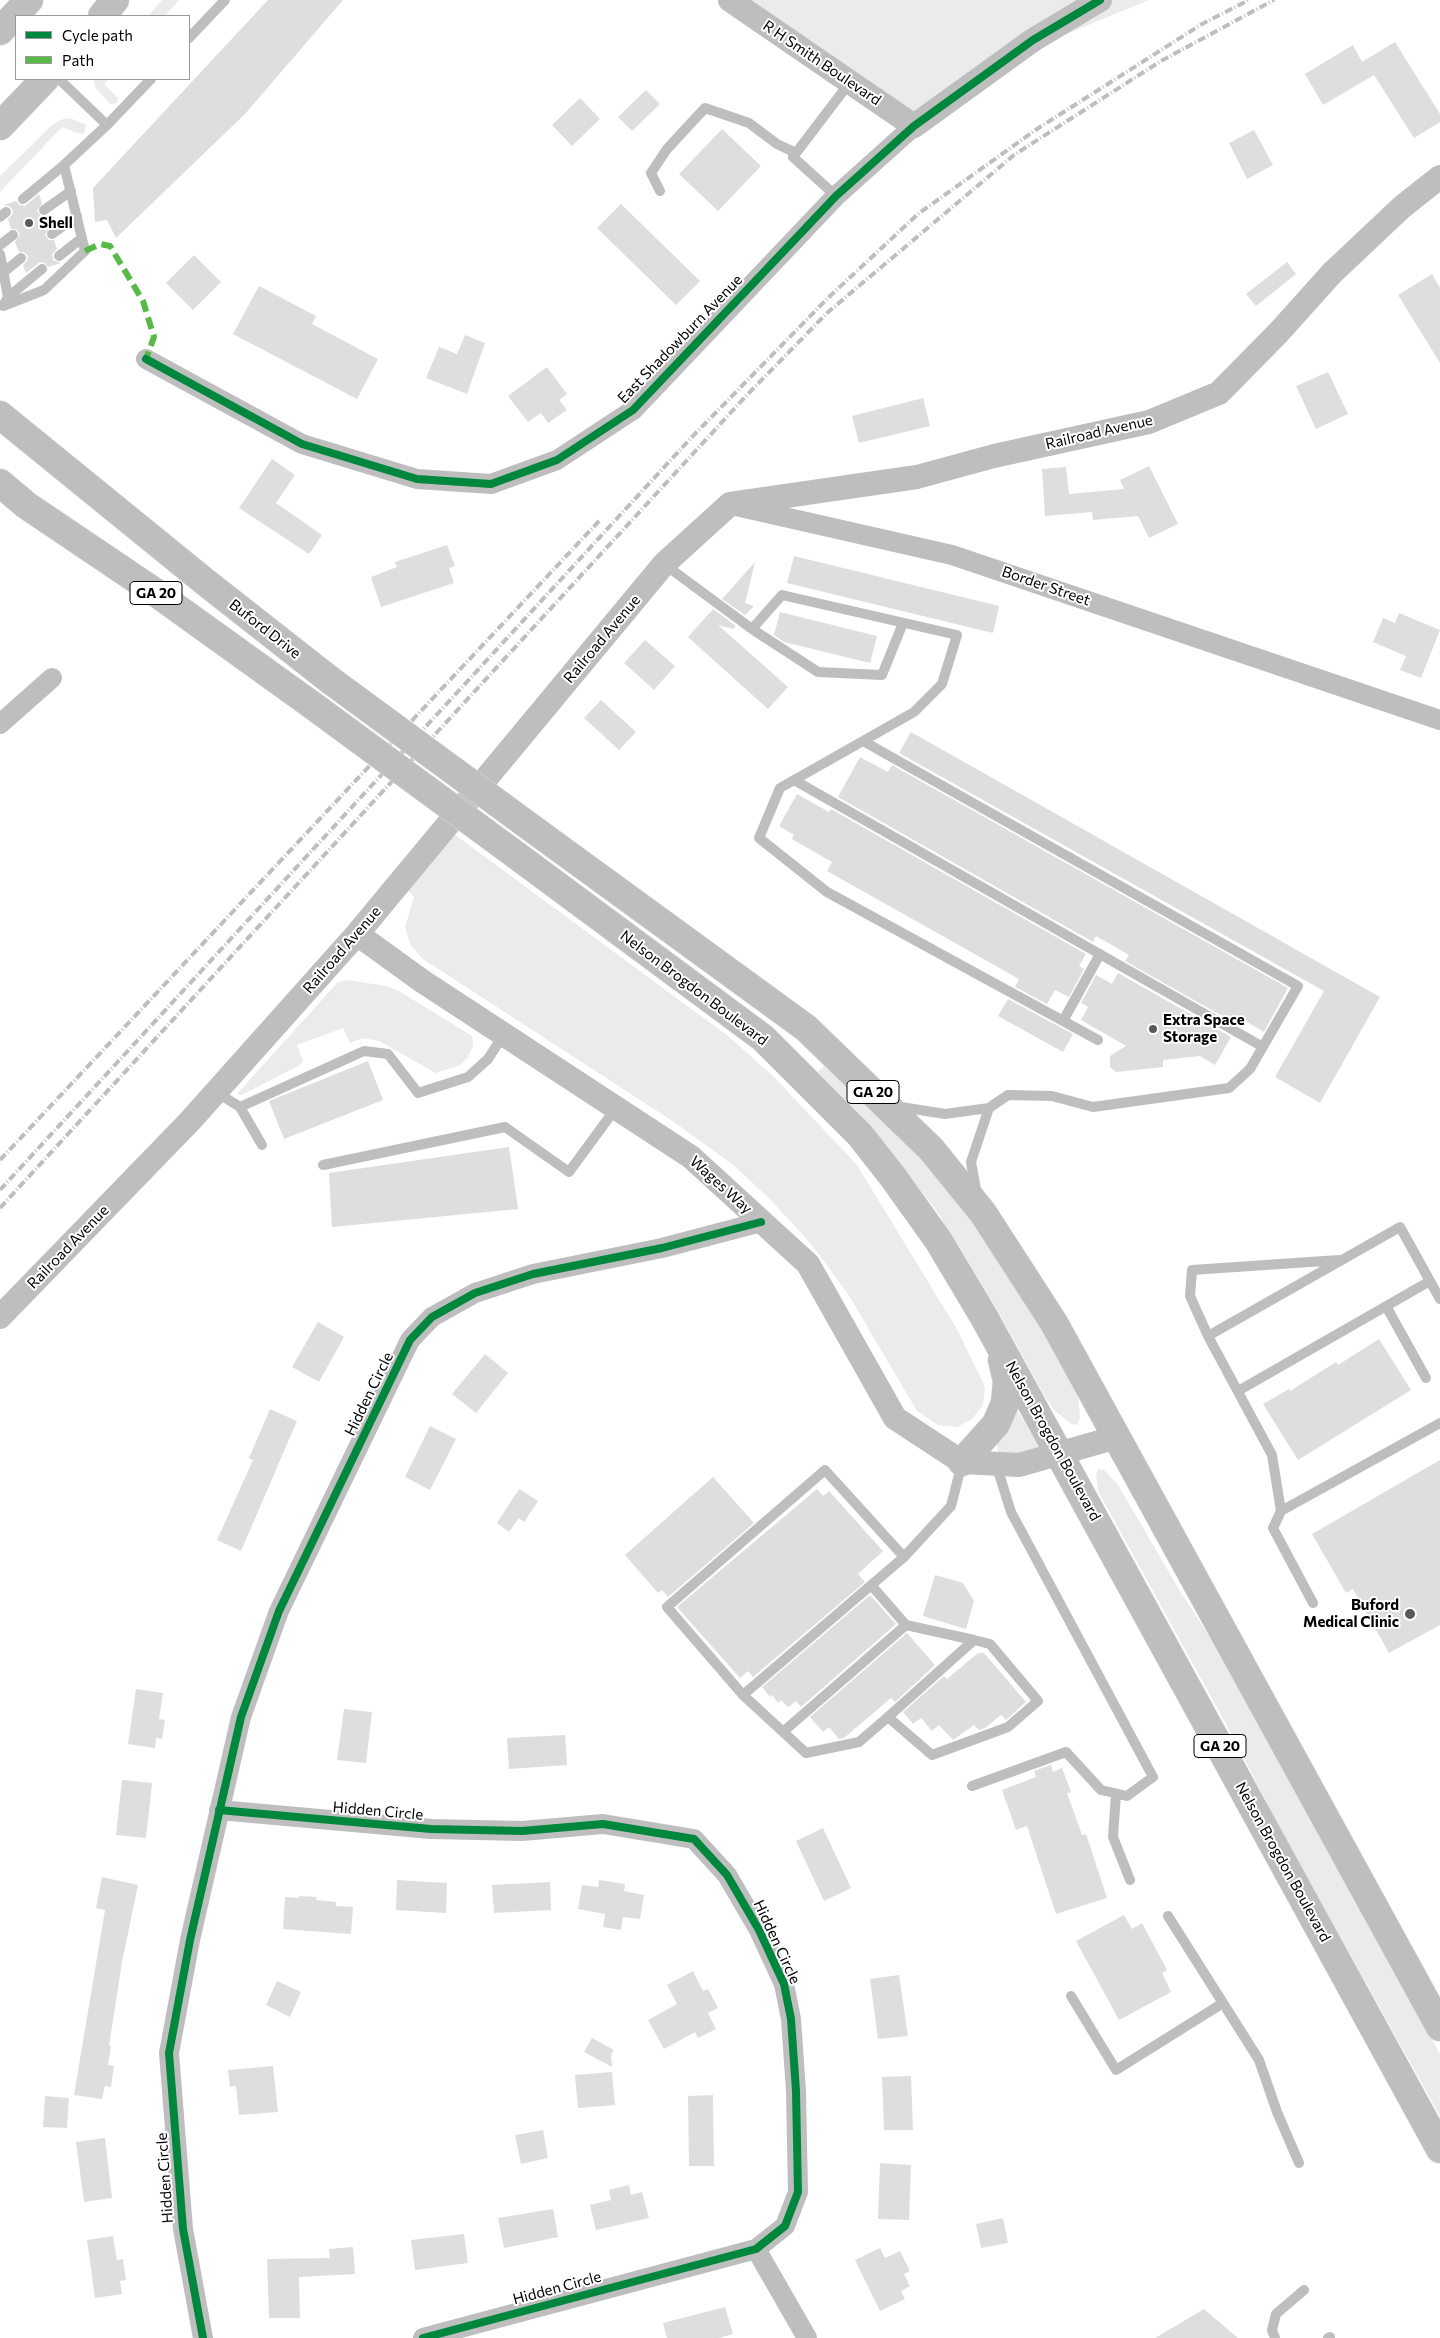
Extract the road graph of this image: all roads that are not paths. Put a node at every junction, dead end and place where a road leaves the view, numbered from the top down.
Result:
1 (29, 0) edge
2 (115, 0) edge
3 (225, 0) edge
4 (730, 0) edge
5 (1100, 0) edge
6 (103, 15) edge
7 (0, 31) edge
8 (190, 37) edge
9 (45, 80) edge
10 (60, 80) edge
11 (150, 80) edge
12 (850, 82) junction
13 (107, 125) junction
14 (0, 126) edge
15 (914, 126) junction
16 (796, 153) junction
17 (64, 165) junction
18 (1440, 177) edge
19 (71, 191) junction
20 (660, 191) dead end
21 (836, 196) junction
22 (23, 199) dead end
23 (44, 210) dead end
24 (77, 216) junction
25 (52, 234) dead end
26 (13, 235) dead end
27 (82, 238) junction
28 (0, 245) edge
29 (0, 254) edge
30 (59, 256) dead end
31 (21, 258) dead end
32 (42, 269) dead end
33 (4, 272) junction
34 (4, 304) edge
35 (146, 359) dead end
36 (0, 415) edge
37 (0, 483) edge
38 (730, 504) junction
39 (664, 564) junction
40 (903, 623) junction
41 (752, 629) junction
42 (52, 678) dead end
43 (1440, 720) edge
44 (0, 724) edge
45 (863, 741) junction
46 (794, 780) junction
47 (357, 934) junction
48 (1100, 954) junction
49 (1063, 1021) junction
50 (504, 1034) junction
51 (1098, 1040) dead end
52 (1263, 1047) junction
53 (216, 1092) junction
54 (887, 1104) junction
55 (240, 1107) junction
56 (616, 1107) junction
57 (990, 1108) junction
58 (262, 1145) dead end
59 (323, 1165) dead end
60 (979, 1208) junction
61 (762, 1222) junction
62 (1342, 1260) junction
63 (1430, 1281) junction
64 (1440, 1299) edge
65 (1386, 1306) junction
66 (0, 1317) edge
67 (1208, 1336) junction
68 (999, 1344) junction
69 (1426, 1378) dead end
70 (1238, 1391) junction
71 (1440, 1423) edge
72 (1117, 1437) junction
73 (1060, 1453) junction
74 (962, 1462) junction
75 (996, 1464) junction
76 (1281, 1511) junction
77 (904, 1557) junction
78 (871, 1585) junction
79 (1313, 1603) dead end
80 (906, 1624) junction
81 (974, 1640) junction
82 (743, 1695) junction
83 (888, 1717) junction
84 (784, 1731) junction
85 (972, 1786) dead end
86 (1116, 1794) junction
87 (219, 1810) junction
88 (1130, 1880) dead end
89 (1168, 1916) dead end
90 (1414, 1980) junction
91 (1071, 1996) dead end
92 (1440, 2002) edge
93 (1222, 2003) junction
94 (1440, 2027) edge
95 (1440, 2149) edge
96 (1299, 2163) dead end
97 (756, 2249) junction
98 (1304, 2290) dead end
99 (203, 2338) edge
100 (423, 2338) edge
101 (806, 2338) edge
102 (1275, 2338) edge

1 - 7 main road
2 - 6 main road
3 - 8 lane
4 - 12 street, R H Smith Boulevard
5 - 15 street
9 - 14 main road
10 - 13 lane
11 - 13 lane
12 - 15 street, R H Smith Boulevard
12 - 16 lane
13 - 17 lane
15 - 21 street, East Shadowburn Avenue
16 - 20 lane
16 - 21 lane
17 - 19 lane
17 - 22 lane
18 - 38 street, Railroad Avenue
19 - 23 lane
19 - 24 lane
21 - 35 street, East Shadowburn Avenue
24 - 25 lane
24 - 27 lane
26 - 28 lane
27 - 30 lane
27 - 34 lane
29 - 33 lane
31 - 33 lane
32 - 34 lane
33 - 34 lane
36 - 54 main road, Buford Drive / GA 20, bridge
37 - 68 main road, Nelson Brogdon Boulevard / GA 20, bridge
38 - 39 street
38 - 43 street, Border Street
39 - 41 lane
39 - 47 street, Railroad Avenue
40 - 41 lane
40 - 41 lane
40 - 45 lane
42 - 44 street
45 - 46 lane
45 - 52 lane
46 - 48 lane
46 - 49 lane
47 - 50 street, Wages Way
47 - 53 street, Railroad Avenue
48 - 49 lane
48 - 52 lane
49 - 51 lane
50 - 55 lane
50 - 56 street, Wages Way
52 - 57 lane
53 - 55 lane
53 - 66 street, Railroad Avenue
54 - 57 lane
54 - 60 main road, GA 20
55 - 58 lane
56 - 59 lane
56 - 61 street, Wages Way
57 - 60 lane
60 - 72 main road, GA 20
61 - 74 street, Wages Way
61 - 87 street, Hidden Circle
62 - 63 lane
62 - 67 lane
62 - 67 lane
63 - 64 lane
63 - 65 lane
65 - 69 lane
65 - 70 lane
67 - 70 lane
68 - 73 main road, Nelson Brogdon Boulevard / GA 20
68 - 74 main road
70 - 76 lane
71 - 76 lane
72 - 73 street, Wages Way
72 - 90 main road, GA 20
73 - 75 street, Wages Way
73 - 95 main road, Nelson Brogdon Boulevard / GA 20
74 - 75 street, Wages Way
74 - 77 lane
75 - 86 lane
76 - 79 lane
77 - 78 lane
77 - 82 lane
78 - 80 lane
78 - 82 lane
80 - 81 lane
80 - 84 lane
81 - 83 lane
81 - 83 lane
82 - 84 lane
83 - 84 lane
85 - 86 lane
86 - 88 lane
87 - 97 street, Hidden Circle
87 - 99 street, Hidden Circle
89 - 93 lane
90 - 92 lane
90 - 94 main road, GA 20
91 - 93 lane
93 - 96 lane
97 - 100 street, Hidden Circle
97 - 101 street
98 - 102 lane

